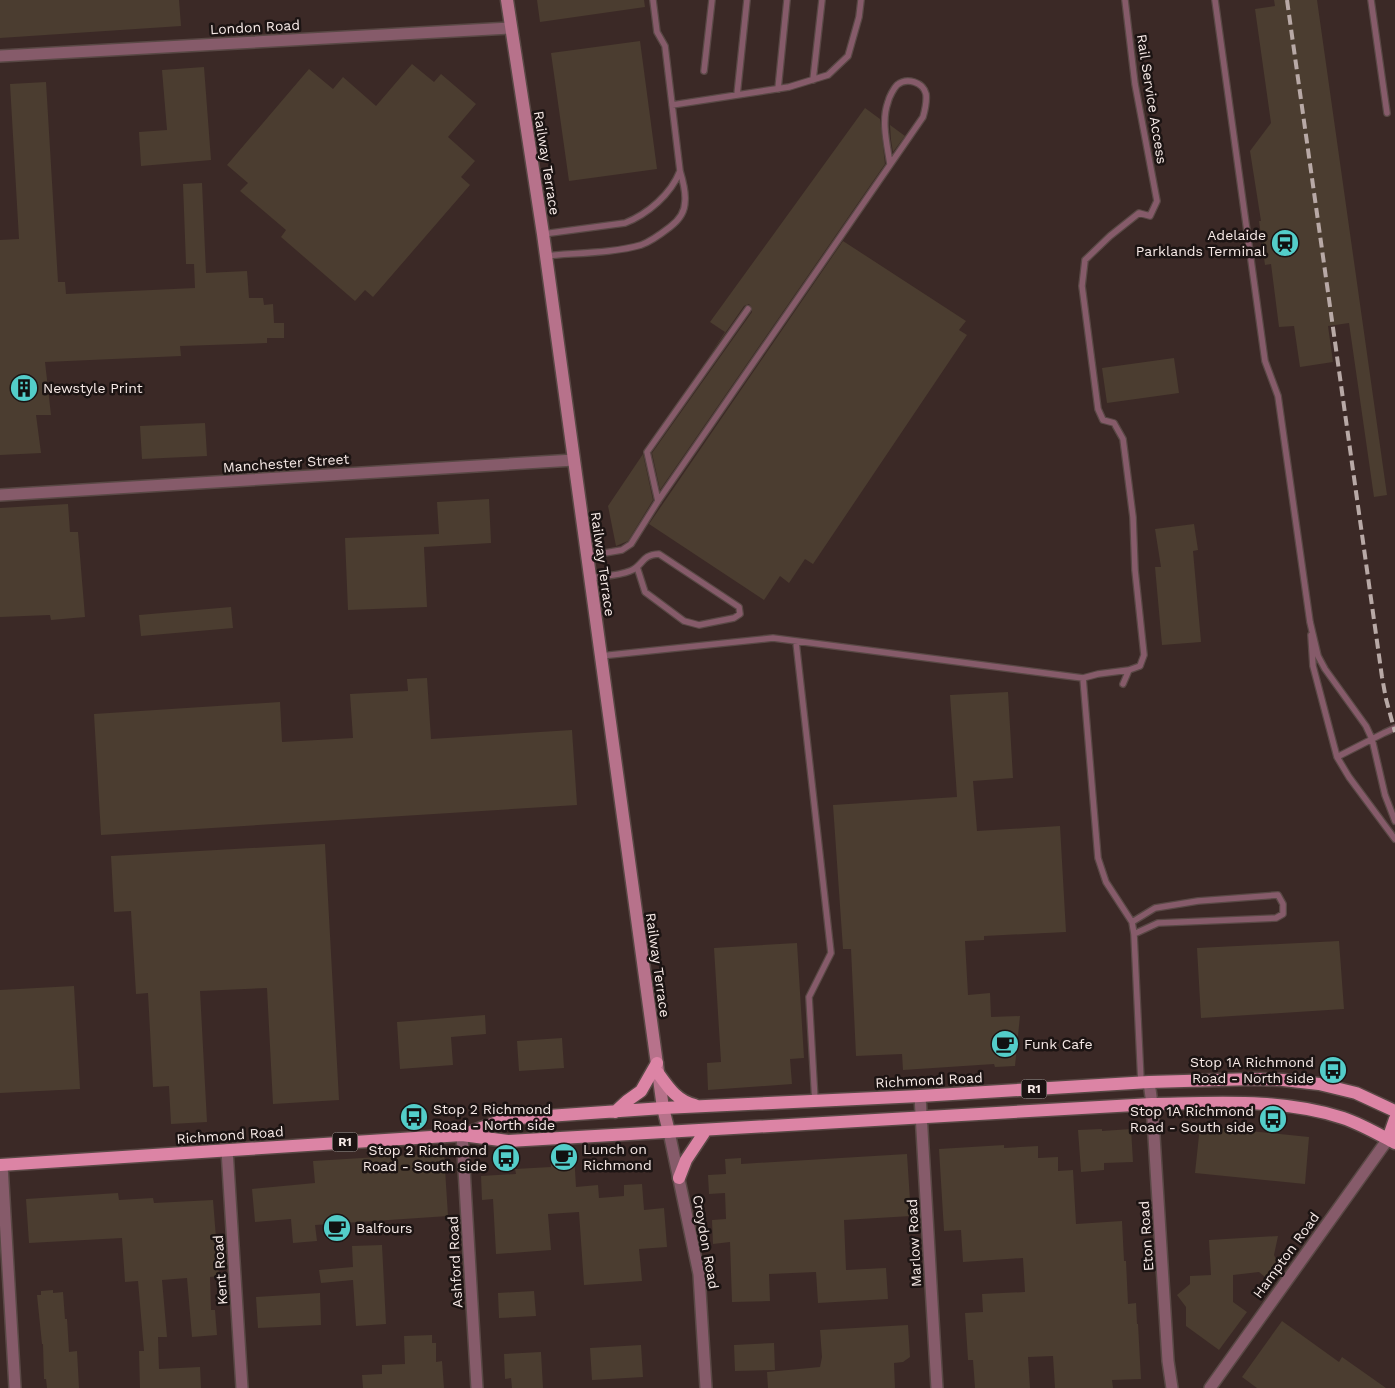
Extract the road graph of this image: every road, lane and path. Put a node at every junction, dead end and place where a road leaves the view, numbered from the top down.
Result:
1 (507, 0) edge
2 (653, 0) edge
3 (712, 0) edge
4 (747, 0) edge
5 (787, 0) edge
6 (822, 0) edge
7 (861, 0) edge
8 (1125, 0) edge
9 (1215, 0) edge
10 (1372, 0) edge
11 (511, 28) junction
12 (0, 56) edge
13 (704, 71) dead end
14 (813, 80) junction
15 (778, 89) junction
16 (737, 95) junction
17 (672, 105) junction
18 (1387, 113) dead end
19 (890, 164) junction
20 (680, 171) junction
21 (543, 234) junction
22 (545, 256) junction
23 (748, 308) dead end
24 (574, 460) junction
25 (0, 495) edge
26 (658, 501) junction
27 (587, 556) junction
28 (637, 566) junction
29 (590, 578) junction
30 (1310, 622) junction
31 (796, 642) junction
32 (600, 656) junction
33 (1129, 670) junction
34 (1083, 678) junction
35 (1123, 684) dead end
36 (1395, 728) edge
37 (1372, 739) junction
38 (1337, 757) junction
39 (1395, 821) edge
40 (1395, 839) edge
41 (1132, 922) junction
42 (1134, 934) junction
43 (657, 1068) junction
44 (1145, 1082) junction
45 (920, 1096) junction
46 (815, 1101) junction
47 (1152, 1104) junction
48 (699, 1106) junction
49 (663, 1108) junction
50 (1395, 1111) edge
51 (615, 1112) junction
52 (922, 1117) junction
53 (1395, 1119) edge
54 (706, 1130) junction
55 (669, 1132) junction
56 (462, 1135) junction
57 (1391, 1141) edge
58 (227, 1150) junction
59 (1, 1165) edge
60 (679, 1178) junction
61 (15, 1388) edge
62 (242, 1388) edge
63 (477, 1388) edge
64 (706, 1388) edge
65 (937, 1388) edge
66 (1172, 1388) edge
67 (1210, 1388) edge

1 - 11 main road, Railway Terrace
2 - 17 lane
3 - 13 lane
4 - 16 lane
5 - 15 lane
6 - 14 lane
7 - 14 lane
8 - 33 lane, Rail Service Access
9 - 30 lane
10 - 18 lane
11 - 12 street, London Road
11 - 21 main road, Railway Terrace
14 - 15 lane
15 - 16 lane
16 - 17 lane
17 - 20 lane
19 - 19 lane
19 - 26 lane
20 - 21 lane
20 - 22 lane
21 - 22 main road, Railway Terrace
22 - 24 main road, Railway Terrace
23 - 26 lane
24 - 25 street, Manchester Street
24 - 27 main road, Railway Terrace
26 - 27 lane
27 - 29 main road, Railway Terrace
28 - 28 lane
28 - 29 lane
29 - 32 main road, Railway Terrace
30 - 37 lane
30 - 38 lane
31 - 32 lane
31 - 34 lane
31 - 46 lane
32 - 43 main road, Railway Terrace
33 - 34 lane
33 - 35 lane
34 - 41 lane
36 - 37 lane
37 - 38 lane
37 - 39 lane
38 - 40 lane
41 - 42 lane
41 - 42 lane
42 - 44 lane
43 - 48 main road
43 - 49 main road, Railway Terrace
43 - 51 main road
44 - 45 main road, Richmond Road / R1
44 - 47 street, Eton Road
44 - 50 main road, Richmond Road / R1
45 - 46 main road, Richmond Road / R1
45 - 52 street, Marlow Road
46 - 48 main road, Richmond Road / R1
47 - 52 main road, Richmond Road / R1
47 - 57 main road, Richmond Road / R1
47 - 66 street, Eton Road
48 - 49 main road, Richmond Road / R1
49 - 51 main road, Richmond Road / R1
49 - 55 main road, Railway Terrace
51 - 56 main road, Richmond Road / R1
52 - 54 main road, Richmond Road / R1
52 - 65 street, Marlow Road
53 - 57 main road
54 - 55 main road, Richmond Road / R1
54 - 60 main road
55 - 56 main road, Richmond Road / R1
55 - 60 street, Croydon Road
56 - 58 main road, Richmond Road / R1
56 - 63 street, Ashford Road
57 - 67 street, Hampton Road
58 - 59 main road, Richmond Road / R1
58 - 62 street, Kent Road
59 - 61 street
60 - 64 street, Croydon Road

